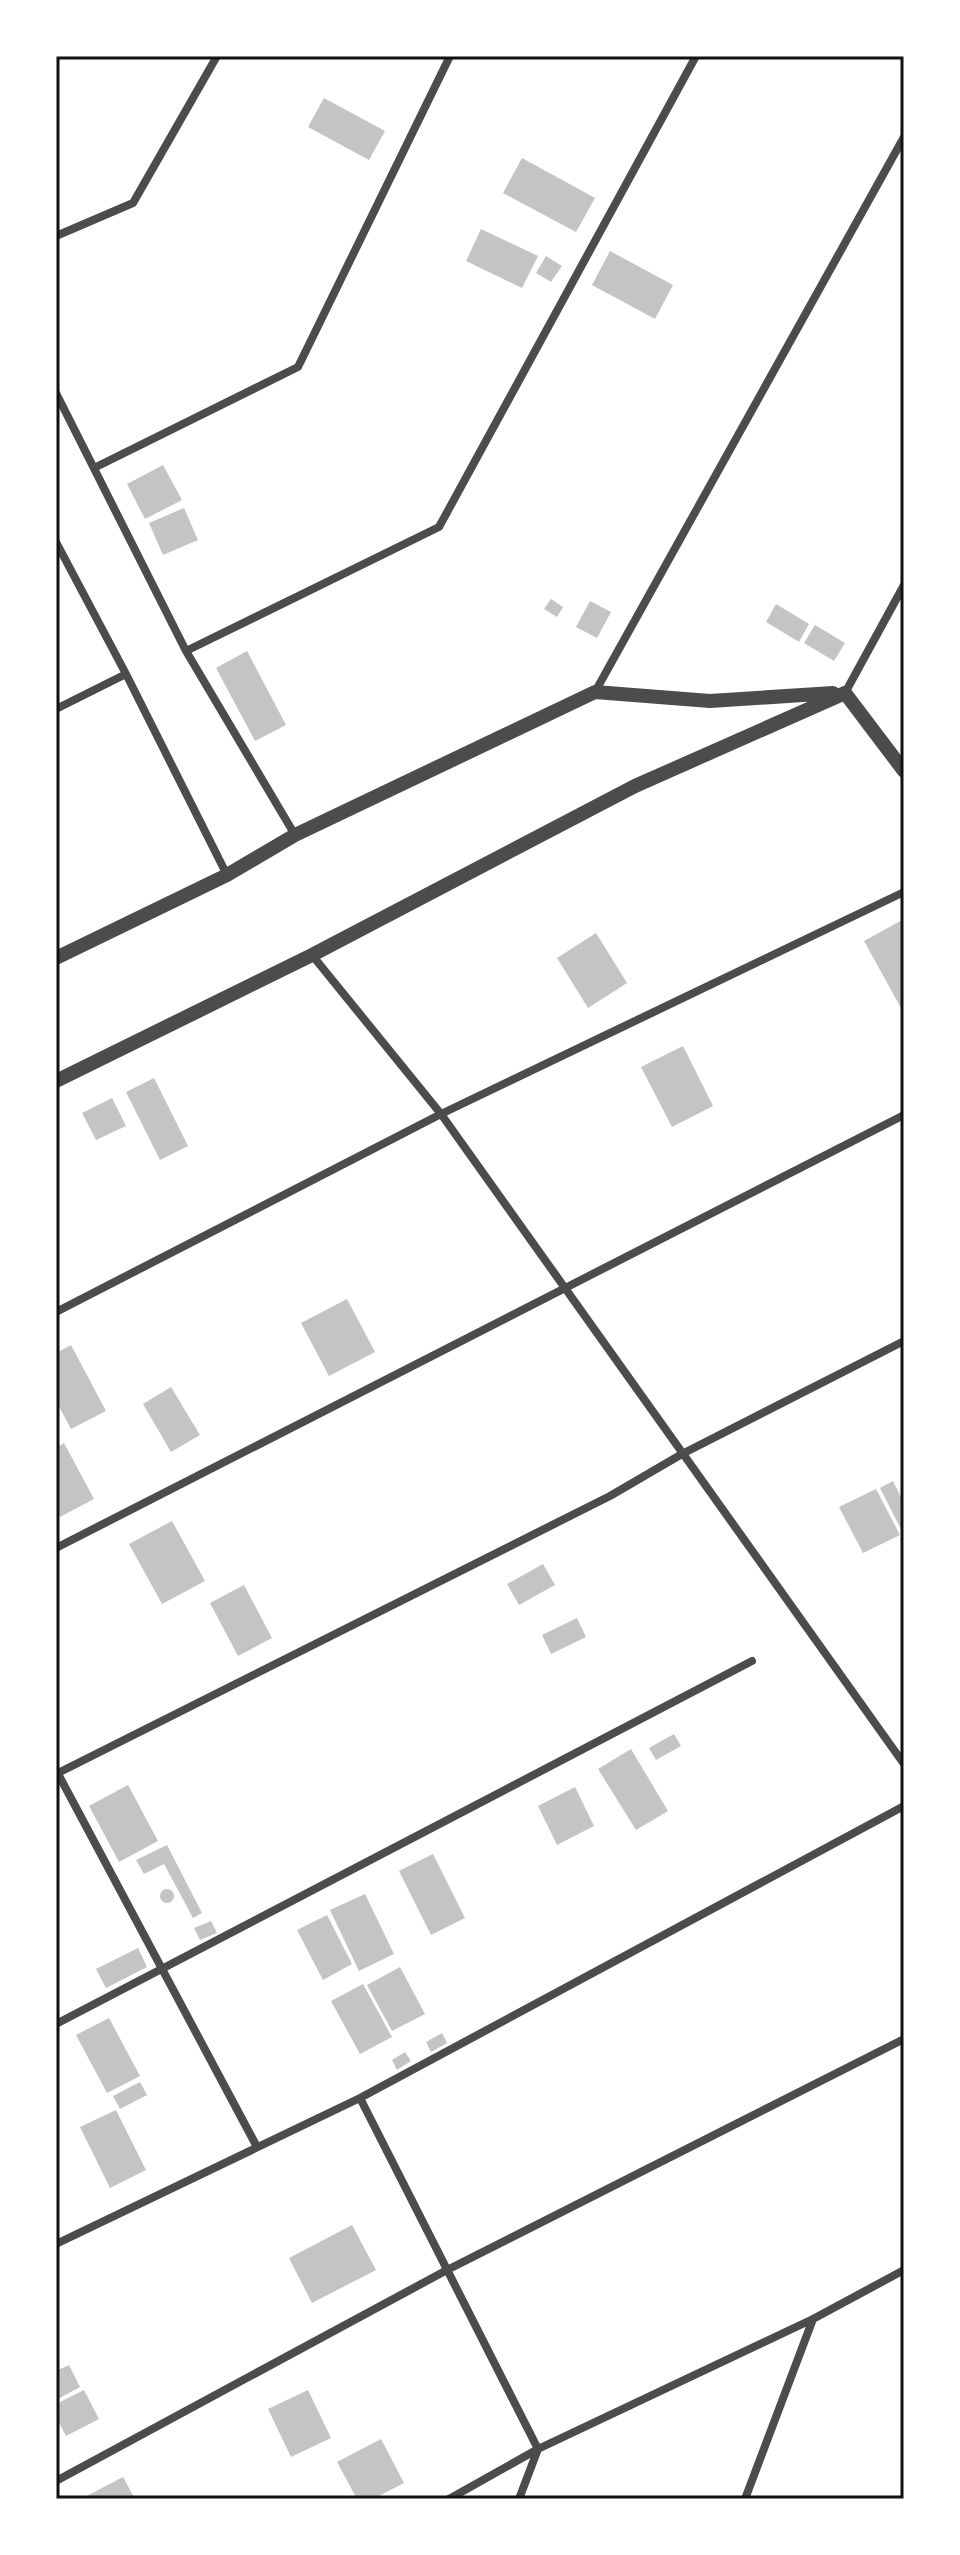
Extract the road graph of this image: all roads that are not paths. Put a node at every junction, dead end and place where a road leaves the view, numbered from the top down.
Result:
1 (217, 56) edge
2 (450, 56) edge
3 (696, 56) edge
4 (904, 137) edge
5 (56, 236) edge
6 (56, 393) edge
7 (94, 468) junction
8 (56, 542) edge
9 (904, 585) edge
10 (186, 651) junction
11 (126, 674) junction
12 (595, 692) junction
13 (845, 693) junction
14 (56, 709) edge
15 (904, 771) edge
16 (295, 835) junction
17 (227, 875) junction
18 (904, 892) edge
19 (312, 955) junction
20 (56, 958) edge
21 (56, 1081) edge
22 (441, 1114) junction
23 (904, 1115) edge
24 (564, 1288) junction
25 (56, 1312) edge
26 (904, 1341) edge
27 (682, 1454) junction
28 (57, 1544) edge
29 (752, 1661) dead end
30 (904, 1764) edge
31 (57, 1772) edge
32 (904, 1806) edge
33 (161, 1969) junction
34 (56, 2024) edge
35 (904, 2039) edge
36 (360, 2098) junction
37 (257, 2147) junction
38 (56, 2244) edge
39 (447, 2270) junction
40 (904, 2270) edge
41 (813, 2319) junction
42 (538, 2449) junction
43 (56, 2481) edge
44 (449, 2499) edge
45 (519, 2499) edge
46 (745, 2499) edge

1 - 5 street
2 - 7 street
3 - 10 street
4 - 12 street
6 - 7 street
7 - 10 street
8 - 11 street
9 - 13 street
10 - 16 street
11 - 14 street
11 - 17 street
12 - 13 street
12 - 16 street
13 - 15 street
13 - 19 street
16 - 17 street
17 - 20 street
18 - 22 street
19 - 21 street
19 - 22 street
22 - 24 street
22 - 25 street
23 - 24 street
24 - 27 street
24 - 28 street
26 - 27 street
27 - 30 street
27 - 31 street
29 - 33 street
31 - 33 street
32 - 36 street
33 - 34 street
33 - 37 street
35 - 39 street
36 - 37 street
36 - 39 street
37 - 38 street
39 - 42 street
39 - 43 street
40 - 41 street
41 - 42 street
41 - 46 street
42 - 44 street
42 - 45 street

